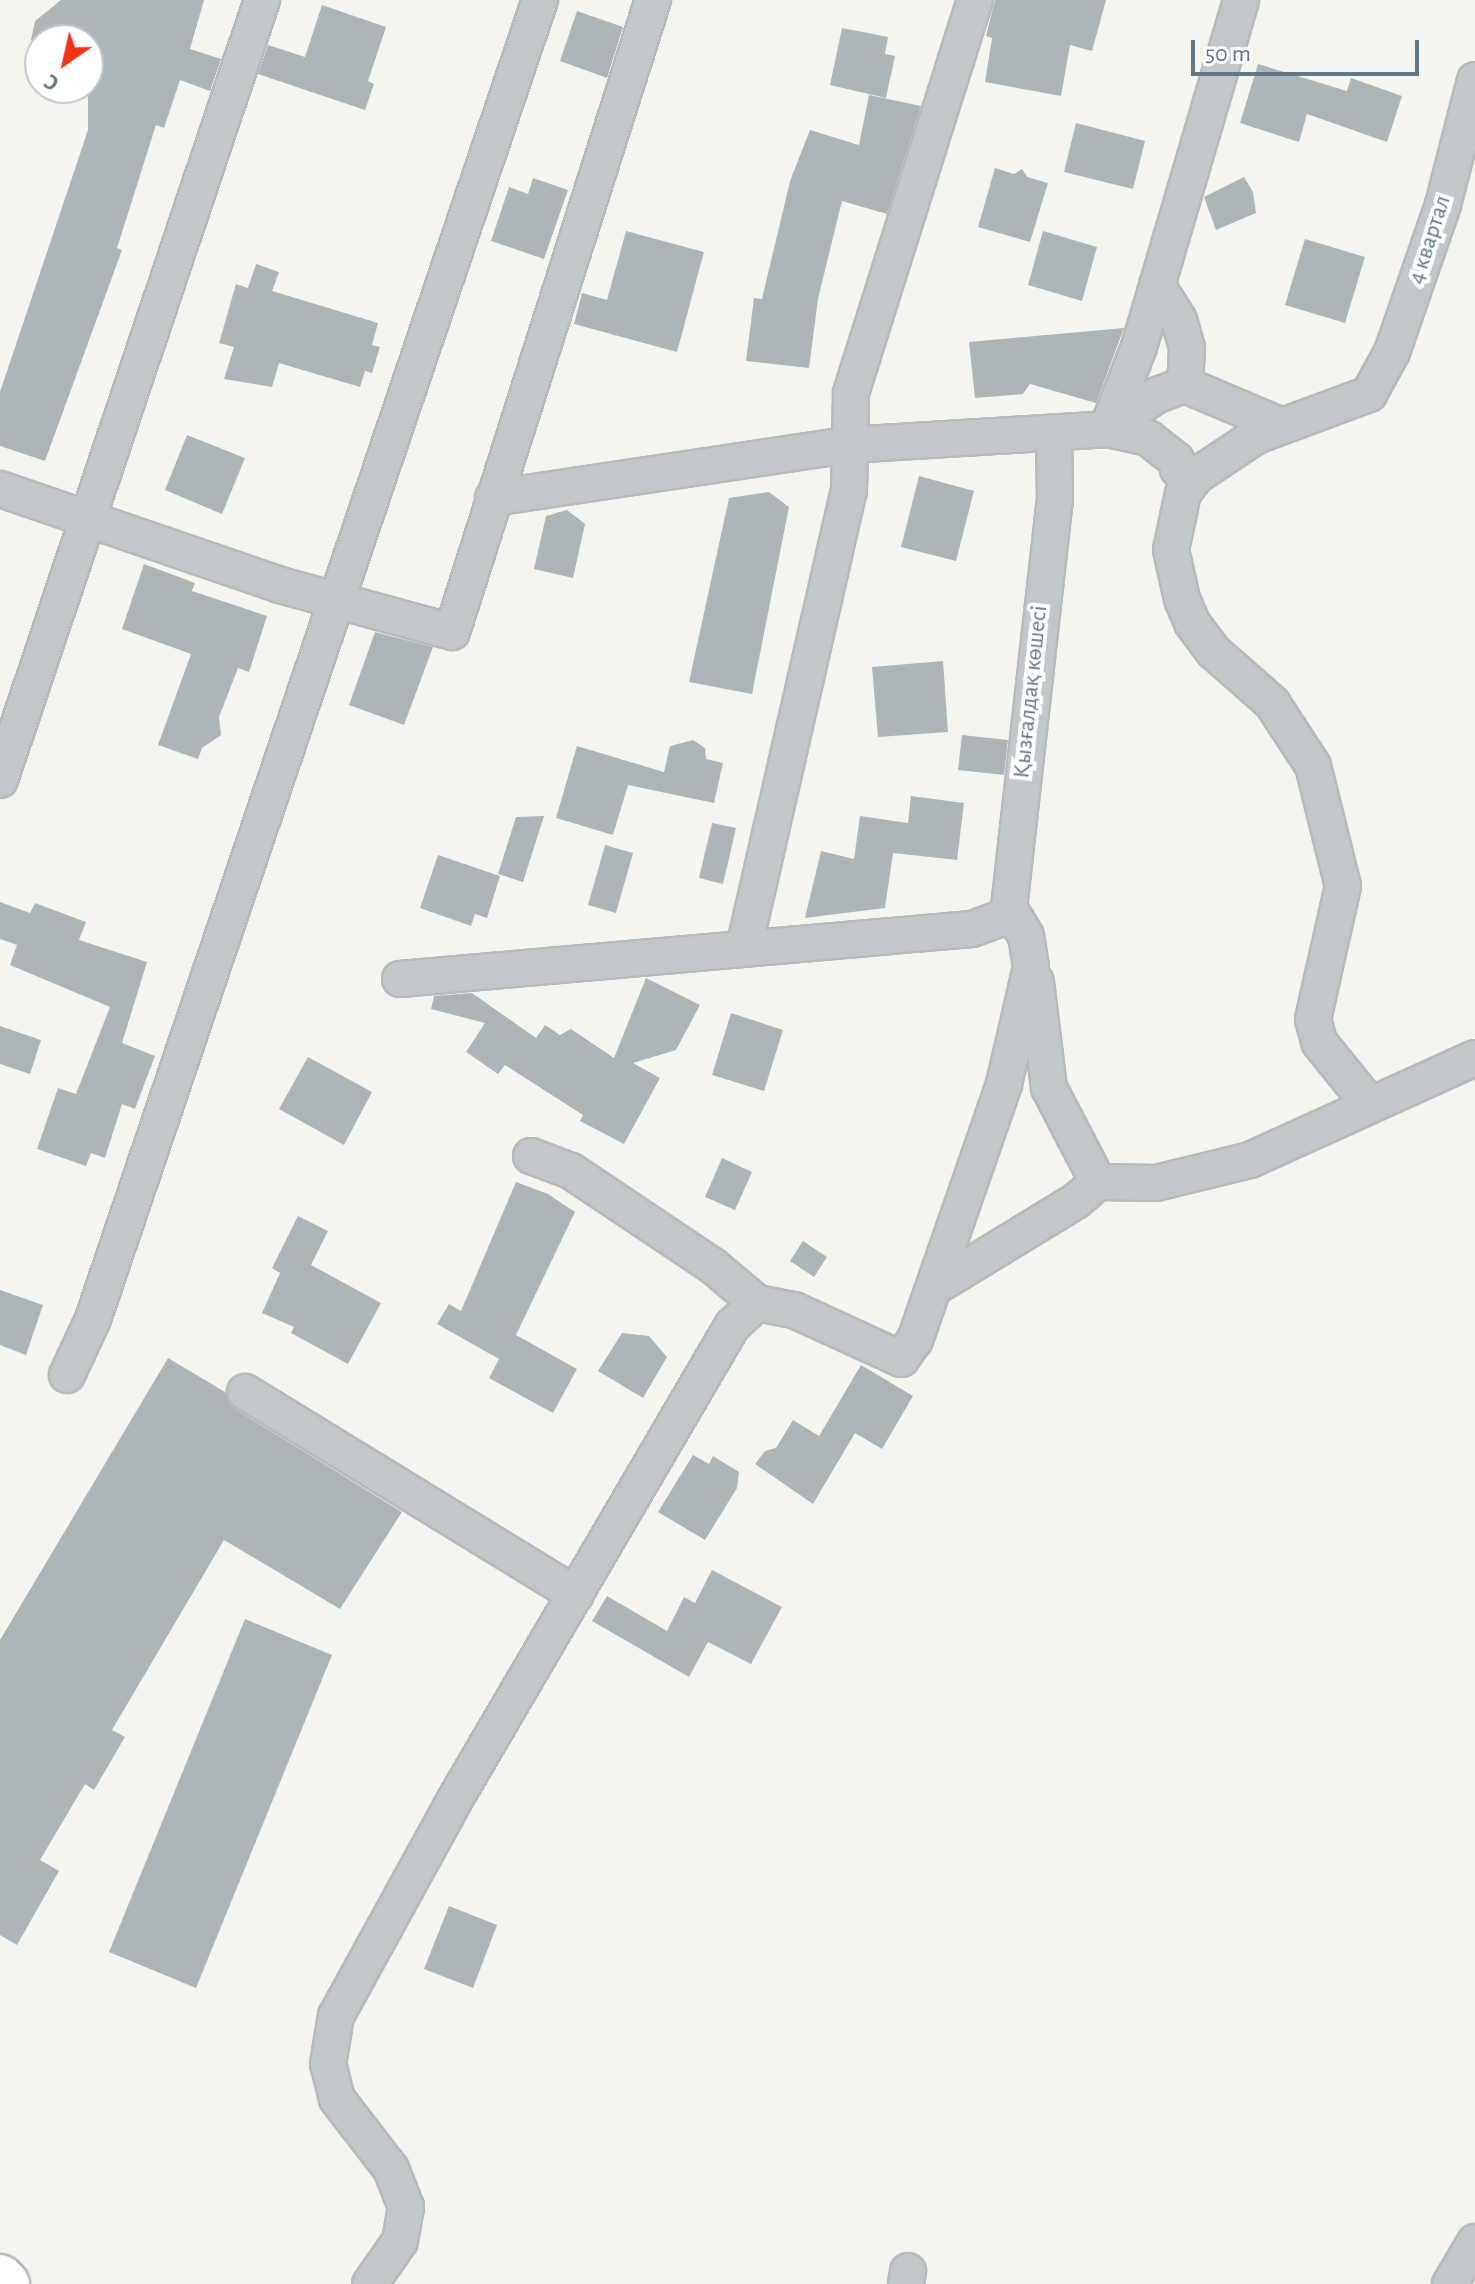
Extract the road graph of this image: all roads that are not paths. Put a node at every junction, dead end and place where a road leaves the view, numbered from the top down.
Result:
1 (262, 0) edge
2 (540, 0) edge
3 (653, 0) edge
4 (975, 0) edge
5 (1241, 0) edge
6 (1475, 80) edge
7 (1157, 285) junction
8 (1185, 385) junction
9 (1282, 426) junction
10 (1107, 429) junction
11 (1054, 433) junction
12 (848, 445) junction
13 (1196, 476) junction
14 (0, 489) edge
15 (493, 498) junction
16 (88, 519) junction
17 (338, 600) junction
18 (0, 780) edge
19 (1009, 908) junction
20 (744, 948) junction
21 (1031, 967) junction
22 (400, 979) dead end
23 (1475, 1058) edge
24 (1369, 1104) junction
25 (531, 1156) dead end
26 (1098, 1182) junction
27 (935, 1287) junction
28 (757, 1303) junction
29 (67, 1375) dead end
30 (245, 1392) dead end
31 (576, 1595) junction
32 (1475, 2242) edge
33 (0, 2277) edge
34 (7, 2284) edge
35 (370, 2284) edge
36 (1450, 2284) edge

1 - 16 street
2 - 17 street
3 - 15 street
4 - 12 street
5 - 7 street
6 - 9 street, 4 квартал
7 - 8 street
7 - 10 street
8 - 9 street
8 - 10 street
9 - 13 street
10 - 11 street
10 - 13 street
11 - 12 street
11 - 19 street, Қызғалдақ көшесі
12 - 15 street
12 - 20 street
13 - 24 street
14 - 16 street
15 - 17 street
16 - 17 street
16 - 18 street
17 - 29 street
19 - 20 street
19 - 21 street
20 - 22 street
21 - 26 street
21 - 27 street
23 - 24 street
24 - 26 street
25 - 28 street
26 - 27 street
27 - 28 street
28 - 31 street
30 - 31 street
31 - 35 street
32 - 36 street
33 - 34 highway

